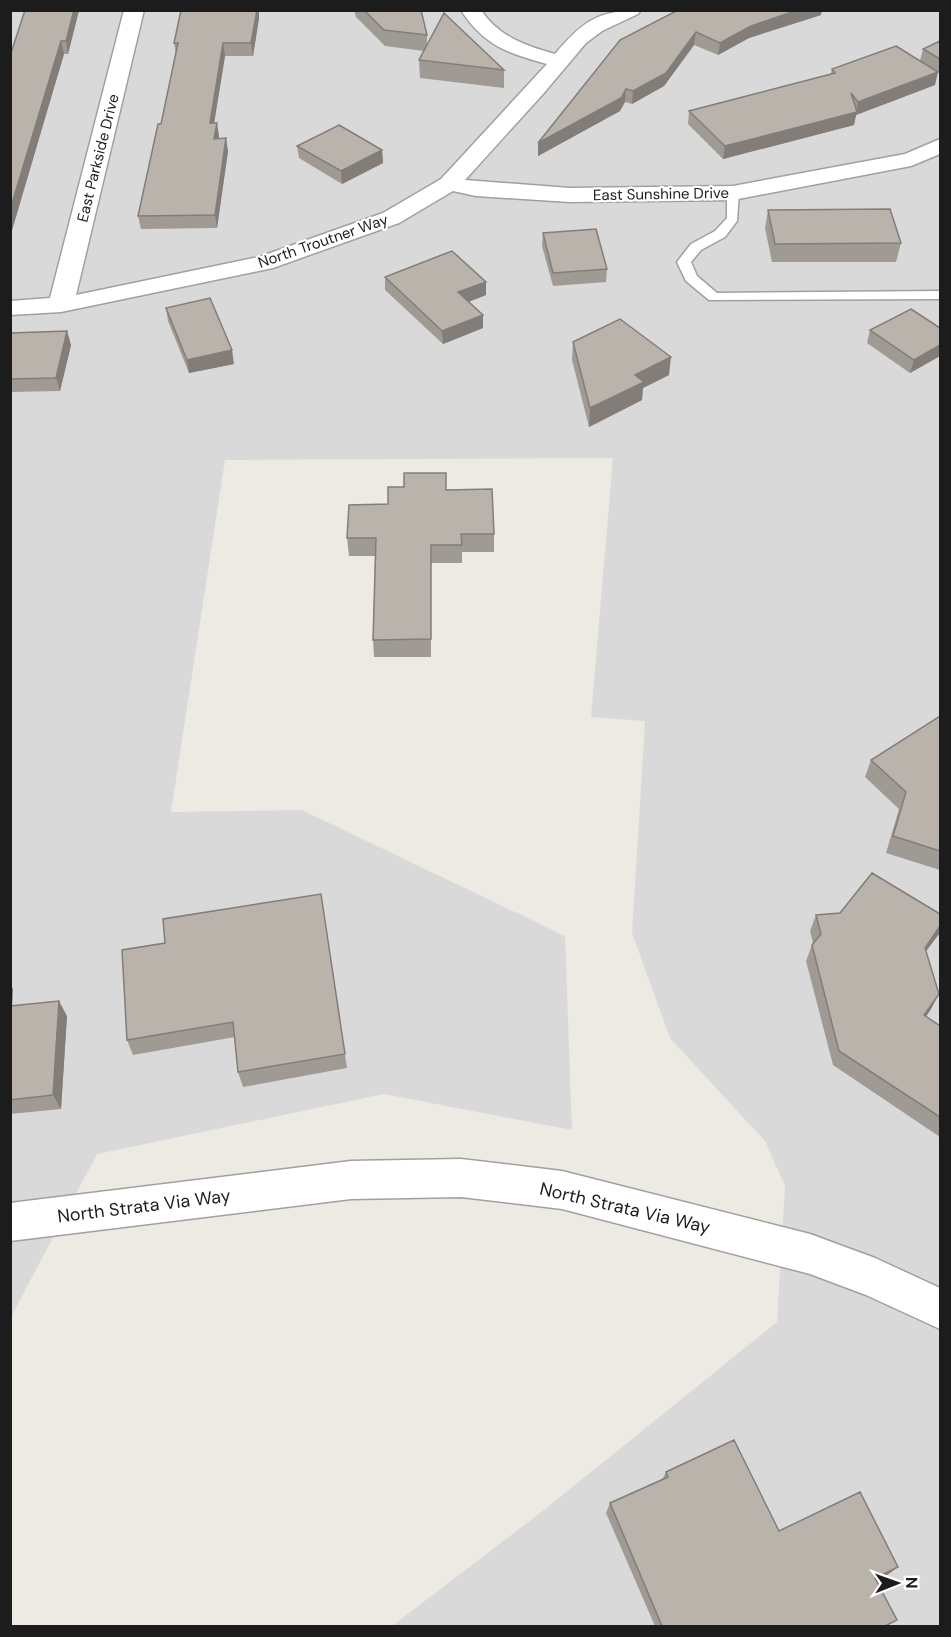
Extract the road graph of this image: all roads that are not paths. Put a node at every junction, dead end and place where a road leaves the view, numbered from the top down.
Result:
1 (134, 10) edge
2 (471, 10) edge
3 (631, 10) edge
4 (558, 61) junction
5 (940, 146) edge
6 (449, 184) junction
7 (733, 193) junction
8 (940, 295) edge
9 (61, 305) junction
10 (10, 308) edge
11 (10, 1222) edge
12 (940, 1309) edge

1 - 9 street, East Parkside Drive
2 - 4 street
3 - 4 street, North Troutner Way
4 - 6 street, North Troutner Way
5 - 7 street, East Sunshine Drive
6 - 7 street, East Sunshine Drive
6 - 9 street, North Troutner Way
7 - 8 lane
9 - 10 street, North Troutner Way
11 - 12 street, North Strata Via Way

